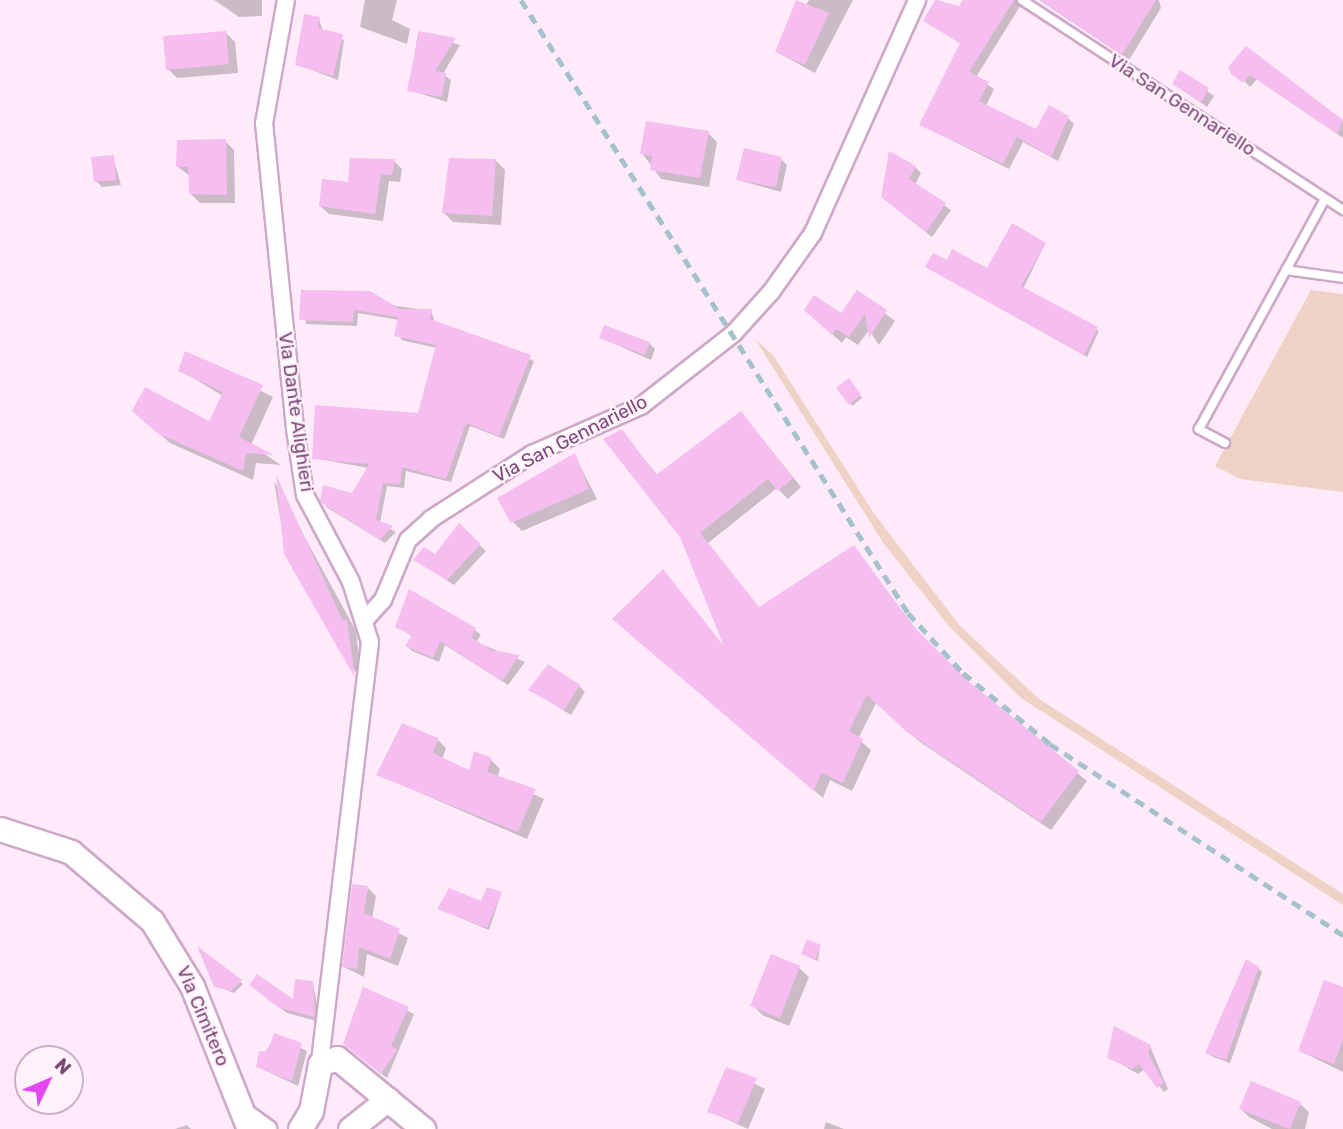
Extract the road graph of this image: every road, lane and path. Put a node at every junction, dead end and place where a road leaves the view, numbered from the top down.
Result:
1 (286, 0) edge
2 (917, 0) edge
3 (1022, 0) edge
4 (1325, 198) junction
5 (1343, 210) edge
6 (1286, 270) junction
7 (1343, 278) edge
8 (1225, 443) dead end
9 (364, 621) junction
10 (0, 829) edge
11 (328, 1061) junction
12 (388, 1099) junction
13 (246, 1120) edge
14 (268, 1129) edge
15 (300, 1129) edge
16 (350, 1129) edge
17 (423, 1129) edge

1 - 9 street, Via Dante Alighieri
2 - 9 street, Via San Gennariello
3 - 4 lane, Via San Gennariello
4 - 5 lane, Via San Gennariello
4 - 6 lane
6 - 7 lane
6 - 8 lane
9 - 11 street, Via Dante Alighieri
10 - 13 street, Via Cimitero
11 - 12 street
11 - 15 street
12 - 16 street
12 - 17 street
13 - 14 street

